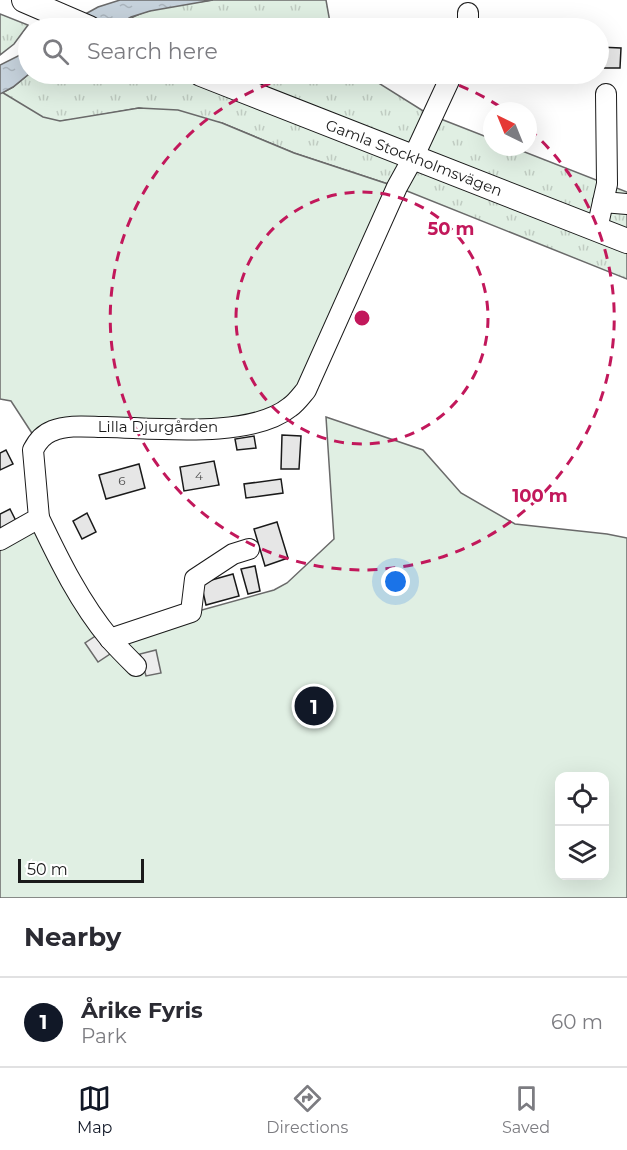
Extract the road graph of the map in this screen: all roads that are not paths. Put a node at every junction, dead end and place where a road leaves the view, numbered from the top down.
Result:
1 (8, 0) edge
2 (24, 0) edge
3 (54, 14) junction
4 (64, 18) edge
5 (226, 84) edge
6 (447, 84) edge
7 (606, 94) dead end
8 (413, 158) junction
9 (603, 202) junction
10 (627, 204) edge
11 (597, 229) junction
12 (627, 241) edge
13 (39, 518) junction
14 (0, 540) edge
15 (249, 549) dead end
16 (110, 639) junction
17 (136, 666) dead end

1 - 3 main road
2 - 3 main road
3 - 4 main road
5 - 8 main road, Gamla Stockholmsvägen
6 - 8 street
7 - 9 street
8 - 11 main road, Gamla Stockholmsvägen
8 - 13 street, Lilla Djurgården
9 - 10 street
9 - 11 street
11 - 12 main road, Gamla Stockholmsvägen
13 - 14 street
13 - 16 street, Lilla Djurgården
15 - 16 street
16 - 17 street, Lilla Djurgården

